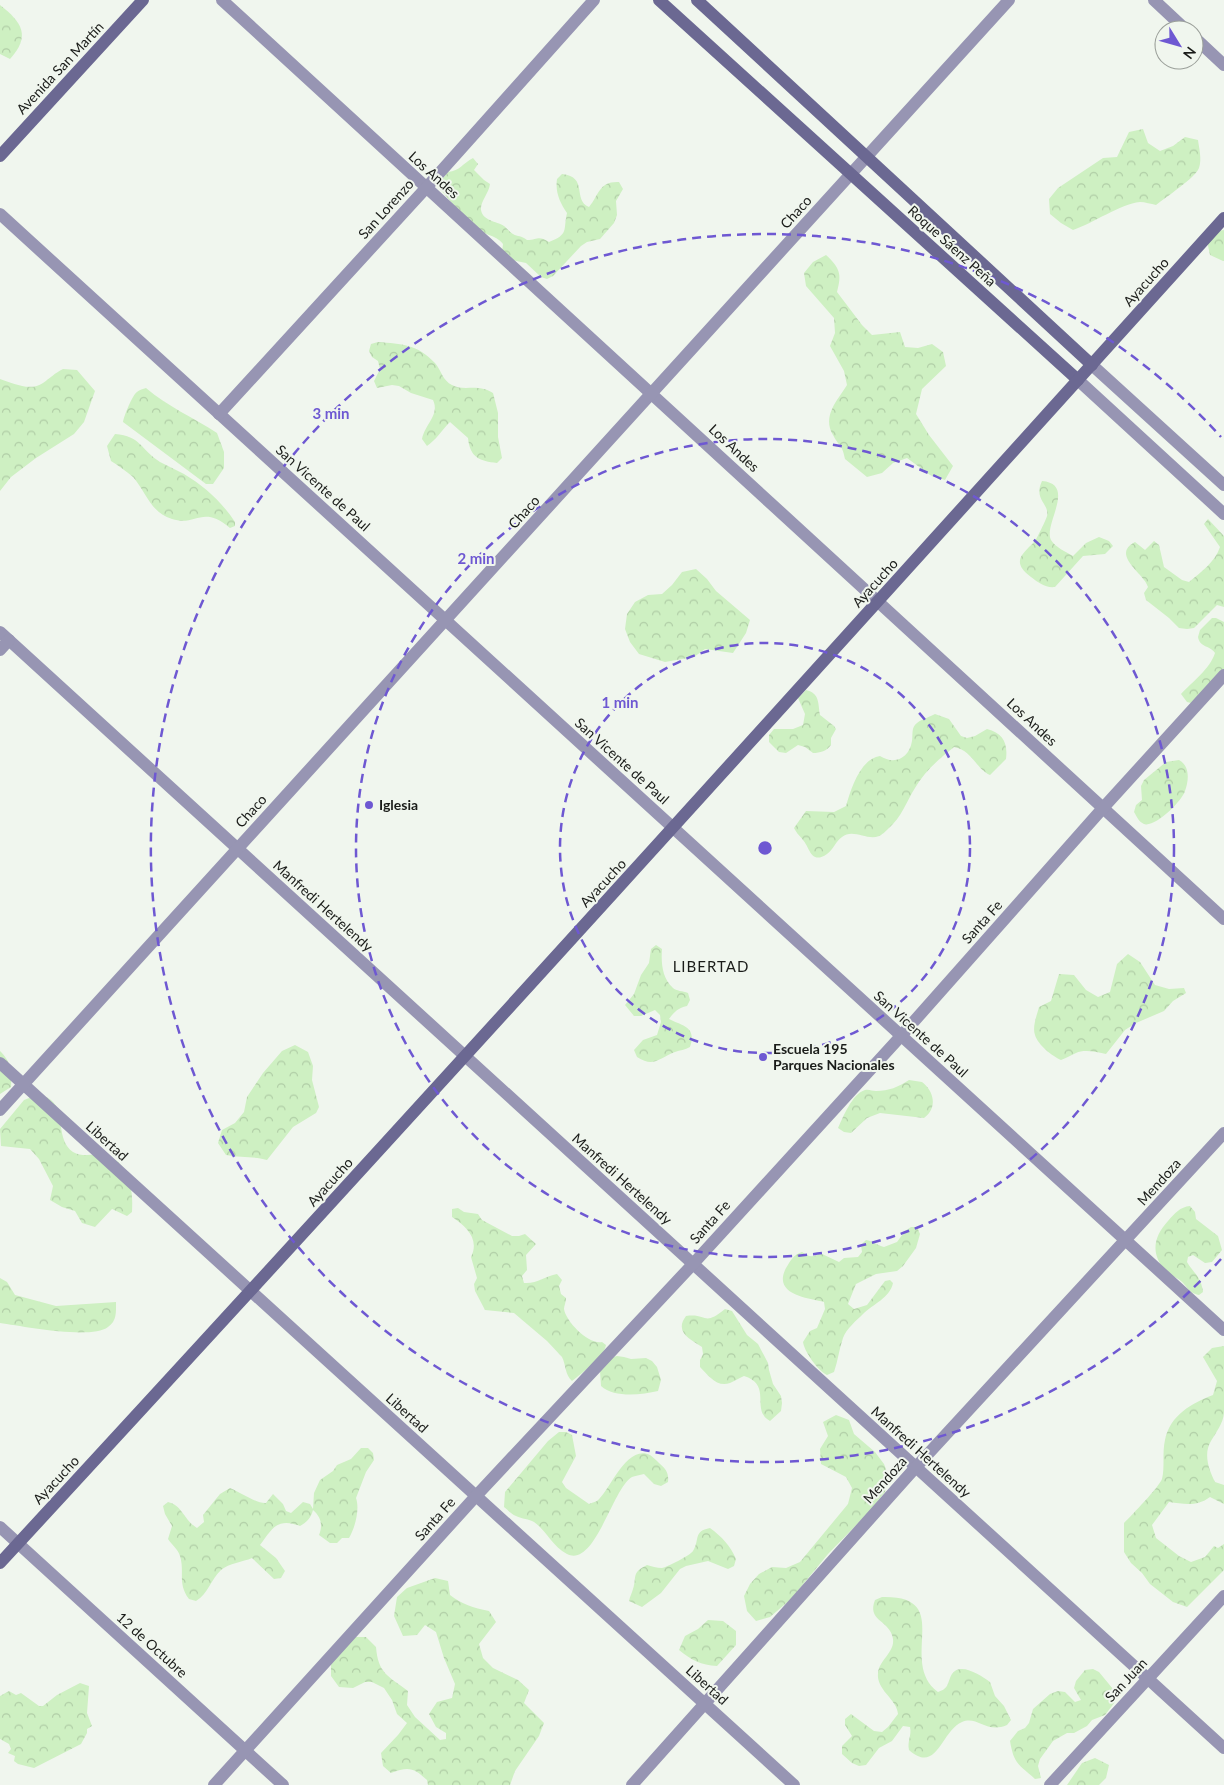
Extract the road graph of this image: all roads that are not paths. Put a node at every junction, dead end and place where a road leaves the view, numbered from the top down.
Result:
1 (142, 0) edge
2 (222, 0) edge
3 (594, 0) edge
4 (659, 0) edge
5 (697, 0) edge
6 (1009, 0) edge
7 (1154, 0) edge
8 (1175, 20) edge
9 (1204, 46) edge
10 (1224, 65) edge
11 (0, 156) edge
12 (866, 157) junction
13 (851, 174) junction
14 (426, 188) junction
15 (0, 214) edge
16 (1224, 218) edge
17 (1092, 365) junction
18 (1078, 380) junction
19 (652, 393) junction
20 (220, 414) junction
21 (1224, 485) edge
22 (1224, 514) edge
23 (878, 602) junction
24 (445, 620) junction
25 (3, 641) edge
26 (1224, 675) edge
27 (1103, 808) junction
28 (674, 828) junction
29 (237, 849) junction
30 (1224, 919) edge
31 (901, 1036) junction
32 (464, 1055) junction
33 (0, 1063) edge
34 (22, 1085) junction
35 (0, 1110) edge
36 (1224, 1133) edge
37 (1126, 1240) junction
38 (693, 1264) junction
39 (251, 1292) junction
40 (1224, 1330) edge
41 (916, 1467) junction
42 (476, 1496) junction
43 (0, 1526) edge
44 (18, 1543) junction
45 (0, 1563) edge
46 (1224, 1596) edge
47 (1148, 1679) junction
48 (705, 1704) junction
49 (1224, 1748) edge
50 (245, 1750) junction
51 (214, 1785) edge
52 (283, 1785) edge
53 (632, 1785) edge
54 (794, 1785) edge
55 (1050, 1785) edge

1 - 11 street, Avenida San Martín
2 - 14 street, Los Andes
3 - 14 street, San Lorenzo
4 - 13 street, Roque Sáenz Peña
5 - 12 street, Roque Sáenz Peña
6 - 12 street, Chaco
7 - 8 street
9 - 10 street
12 - 13 street, Chaco
12 - 17 street, Roque Sáenz Peña
13 - 18 street, Roque Sáenz Peña
13 - 19 street, Chaco
14 - 19 street, Los Andes
14 - 20 street, San Lorenzo
15 - 20 street, San Vicente de Paul
16 - 17 street, Ayacucho
17 - 18 street, Ayacucho
17 - 21 street, Roque Sáenz Peña
18 - 22 street, Roque Sáenz Peña
18 - 23 street, Ayacucho
19 - 23 street, Los Andes
19 - 24 street, Chaco
20 - 24 street, San Vicente de Paul
23 - 27 street, Los Andes
23 - 28 street, Ayacucho
24 - 28 street, San Vicente de Paul
24 - 29 street, Chaco
25 - 29 street, Manfredi Hertelendy
26 - 27 street, Santa Fe
27 - 30 street, Los Andes
27 - 31 street, Santa Fe
28 - 31 street, San Vicente de Paul
28 - 32 street, Ayacucho
29 - 32 street, Manfredi Hertelendy
29 - 34 street, Chaco
31 - 37 street, San Vicente de Paul
31 - 38 street, Santa Fe
32 - 38 street, Manfredi Hertelendy
32 - 39 street, Ayacucho
33 - 34 street, Libertad
34 - 35 street, Chaco
34 - 39 street, Libertad
36 - 37 street, Mendoza
37 - 40 street, San Vicente de Paul
37 - 41 street, Mendoza
38 - 41 street, Manfredi Hertelendy
38 - 42 street, Santa Fe
39 - 42 street, Libertad
39 - 44 street, Ayacucho
41 - 47 street, Manfredi Hertelendy
41 - 48 street, Mendoza
42 - 48 street, Libertad
42 - 50 street, Santa Fe
43 - 44 street, 12 de Octubre
44 - 45 street, Ayacucho
44 - 50 street, 12 de Octubre
46 - 47 street, San Juan
47 - 49 street, Manfredi Hertelendy
47 - 55 street, San Juan
48 - 53 street, Mendoza
48 - 54 street, Libertad
50 - 51 street, Santa Fe
50 - 52 street, 12 de Octubre

